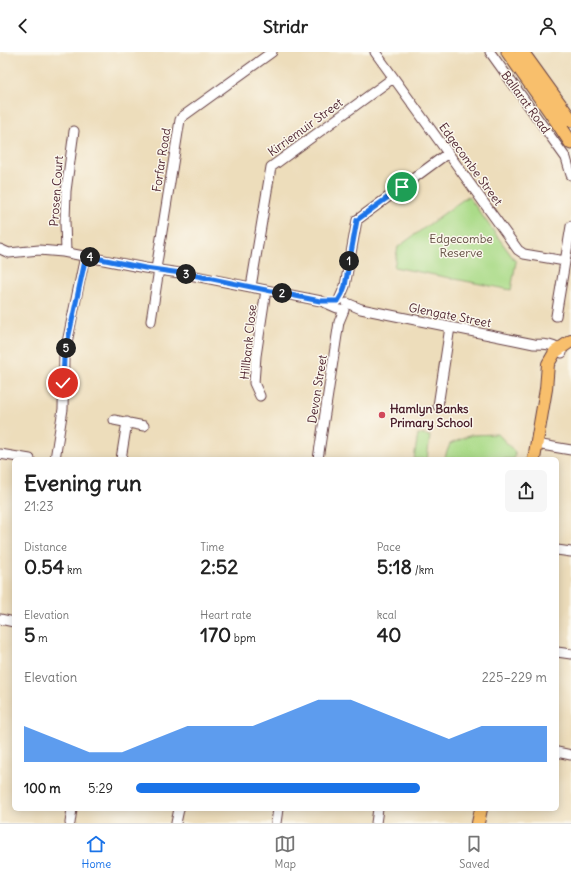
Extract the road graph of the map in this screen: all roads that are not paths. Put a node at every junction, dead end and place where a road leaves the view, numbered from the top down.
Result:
1 (272, 52) edge
2 (375, 52) edge
3 (490, 52) edge
4 (508, 52) edge
5 (522, 52) edge
6 (394, 78) junction
7 (571, 120) edge
8 (74, 131) dead end
9 (571, 143) edge
10 (448, 153) junction
11 (571, 175) edge
12 (571, 226) edge
13 (0, 248) edge
14 (66, 252) junction
15 (86, 256) junction
16 (565, 261) junction
17 (158, 269) junction
18 (251, 287) junction
19 (266, 290) junction
20 (342, 305) junction
21 (556, 316) dead end
22 (151, 321) dead end
23 (450, 327) junction
24 (571, 341) edge
25 (561, 352) edge
26 (260, 396) dead end
27 (438, 406) dead end
28 (114, 420) dead end
29 (127, 422) junction
30 (144, 426) dead end
31 (536, 444) junction
32 (571, 450) edge
33 (0, 454) edge
34 (18, 457) edge
35 (55, 457) edge
36 (122, 457) edge
37 (318, 457) edge
38 (534, 457) edge
39 (559, 550) edge
40 (571, 552) edge
41 (0, 619) edge
42 (12, 622) edge
43 (559, 652) edge
44 (571, 654) edge
45 (559, 752) edge
46 (571, 754) edge
47 (72, 811) edge
48 (179, 811) edge
49 (278, 811) edge
50 (378, 811) edge
51 (481, 811) edge
52 (70, 823) edge
53 (176, 823) edge
54 (276, 823) edge
55 (376, 823) edge
56 (478, 823) edge

1 - 17 street, Forfar Road
2 - 6 street, Edgecombe Street
3 - 11 street, Ballarat Road
4 - 9 highway, Ballarat Road
5 - 7 highway
6 - 10 street, Edgecombe Street
6 - 18 street, Kirriemuir Street
8 - 14 street, Prosen Court
10 - 16 street, Edgecombe Street
10 - 20 street, Devon Street
12 - 16 street
13 - 14 street, Glengate Street
14 - 15 street, Glengate Street
15 - 17 street, Glengate Street
15 - 35 street
16 - 21 street
17 - 18 street, Glengate Street
17 - 22 street, Forfar Road
18 - 19 street, Glengate Street
19 - 20 street, Glengate Street
19 - 26 street, Hillbank Close
20 - 23 street, Glengate Street
20 - 37 street, Devon Street
23 - 25 street, Glengate Street
23 - 27 street
24 - 25 main road
25 - 31 main road
28 - 29 street
29 - 30 street
29 - 36 street
31 - 32 street
31 - 38 main road
33 - 34 street
39 - 40 street
41 - 42 street
43 - 44 street
45 - 46 street
47 - 52 street
48 - 53 street
49 - 54 street
50 - 55 street
51 - 56 main road

